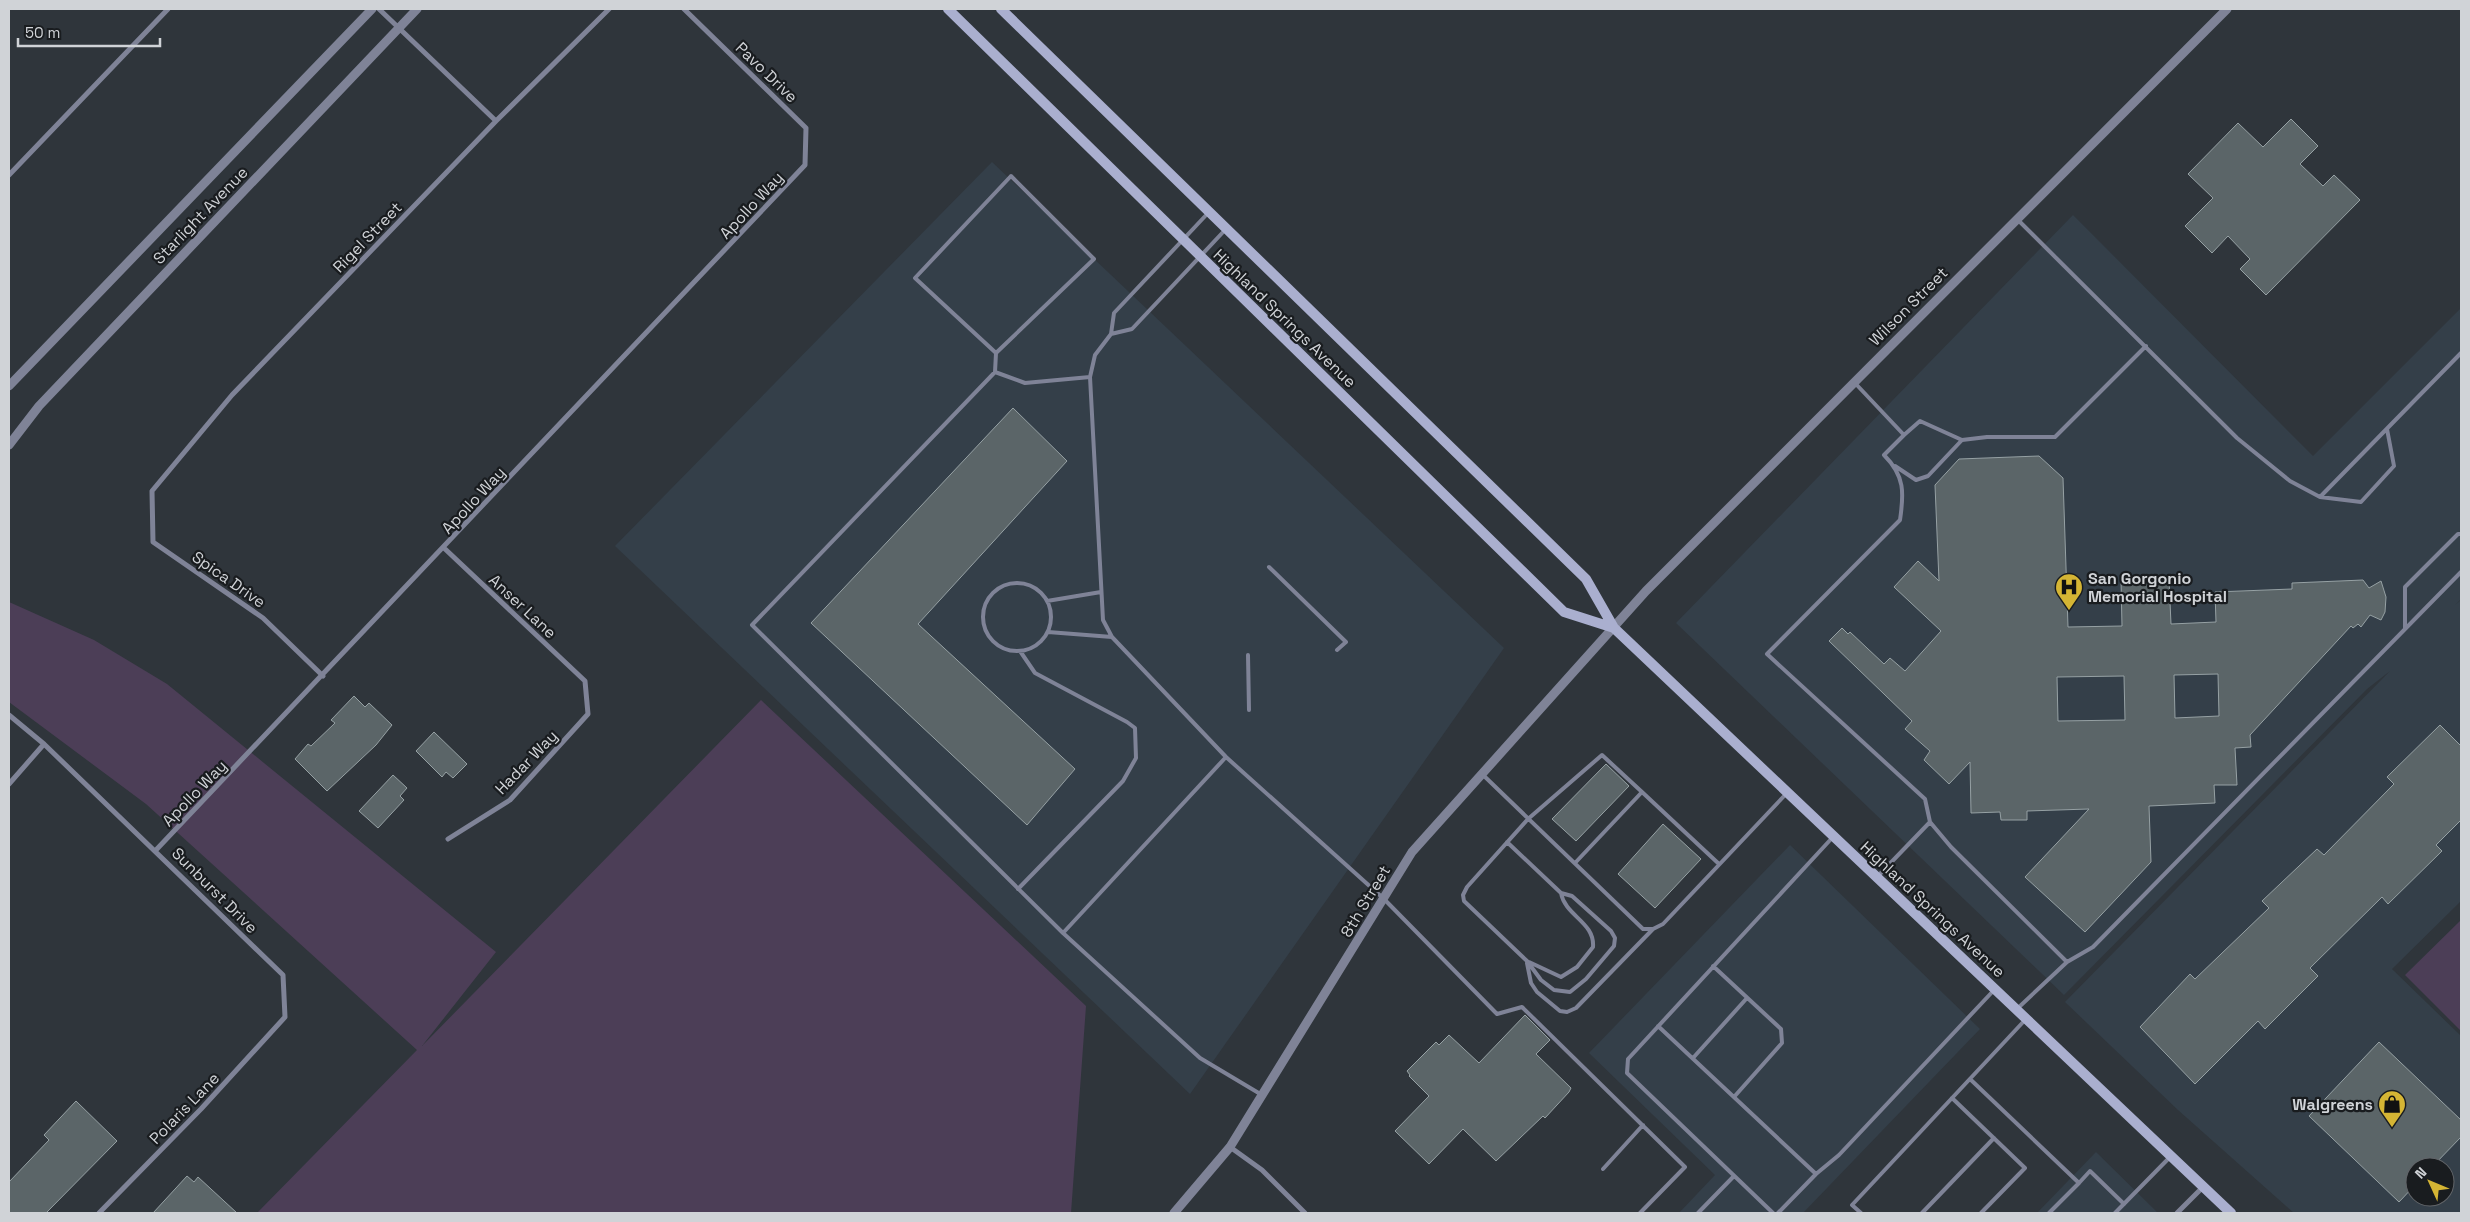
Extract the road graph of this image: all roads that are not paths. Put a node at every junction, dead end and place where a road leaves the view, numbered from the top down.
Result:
1 (168, 9) edge
2 (372, 9) edge
3 (380, 9) edge
4 (417, 9) edge
5 (609, 9) edge
6 (684, 9) edge
7 (948, 9) edge
8 (1001, 9) edge
9 (2227, 9) edge
10 (399, 28) junction
11 (496, 121) junction
12 (806, 165) joint
13 (9, 175) edge
14 (1210, 212) junction
15 (2017, 219) junction
16 (1226, 228) junction
17 (1183, 240) junction
18 (1199, 256) junction
19 (1111, 334) junction
20 (2146, 346) junction
21 (996, 353) junction
22 (2461, 354) edge
23 (995, 372) junction
24 (1090, 376) junction
25 (1854, 382) junction
26 (9, 386) edge
27 (2387, 429) junction
28 (1904, 435) junction
29 (1962, 440) junction
30 (9, 445) edge
31 (1895, 466) junction
32 (152, 491) joint
33 (2320, 497) junction
34 (2461, 534) edge
35 (444, 548) junction
36 (1269, 567) dead end
37 (2461, 572) edge
38 (1101, 592) junction
39 (1047, 601) junction
40 (1614, 628) junction
41 (2405, 628) junction
42 (1048, 632) junction
43 (1112, 637) junction
44 (1337, 650) dead end
45 (1020, 651) junction
46 (1248, 655) dead end
47 (323, 676) junction
48 (585, 681) joint
49 (1249, 710) dead end
50 (9, 715) edge
51 (44, 744) junction
52 (1226, 757) junction
53 (1482, 774) junction
54 (9, 784) edge
55 (1642, 792) junction
56 (1787, 792) junction
57 (1528, 819) junction
58 (1930, 822) junction
59 (1834, 836) junction
60 (448, 839) dead end
61 (1508, 842) junction
62 (156, 850) junction
63 (1575, 863) junction
64 (1719, 864) junction
65 (1877, 877) junction
66 (1018, 888) junction
67 (1561, 893) junction
68 (1384, 899) junction
69 (1653, 929) junction
70 (1063, 933) junction
71 (1527, 961) junction
72 (2067, 962) junction
73 (1713, 966) junction
74 (1995, 989) junction
75 (1748, 998) junction
76 (2017, 1009) junction
77 (285, 1017) joint
78 (2026, 1019) junction
79 (1658, 1026) junction
80 (1693, 1058) junction
81 (1970, 1079) junction
82 (1264, 1095) junction
83 (1734, 1097) junction
84 (1952, 1098) junction
85 (1643, 1125) junction
86 (1994, 1138) junction
87 (1230, 1147) junction
88 (2172, 1155) junction
89 (1603, 1169) dead end
90 (1816, 1174) junction
91 (1734, 1176) junction
92 (2079, 1183) junction
93 (2203, 1186) junction
94 (2124, 1204) junction
95 (98, 1213) edge
96 (1174, 1213) edge
97 (1304, 1213) edge
98 (1640, 1213) edge
99 (1698, 1213) edge
100 (1774, 1213) edge
101 (1778, 1213) edge
102 (1861, 1213) edge
103 (1922, 1213) edge
104 (1981, 1213) edge
105 (2049, 1213) edge
106 (2115, 1213) edge
107 (2177, 1213) edge
108 (2231, 1213) edge

1 - 13 street
2 - 26 street, Starlight Avenue
3 - 10 street
4 - 10 street, Starlight Avenue
5 - 11 street, Rigel Street
6 - 12 street, Pavo Drive
7 - 17 main road, Highland Springs Avenue
8 - 14 main road, Highland Springs Avenue
9 - 15 street, Wilson Street
10 - 11 street
10 - 30 street, Starlight Avenue
11 - 32 street, Rigel Street
12 - 35 street, Apollo Way
14 - 16 main road, Highland Springs Avenue
14 - 17 lane
15 - 20 lane
15 - 25 street, Wilson Street
16 - 18 lane
16 - 40 main road, Highland Springs Avenue
17 - 18 main road, Highland Springs Avenue
17 - 19 lane
18 - 19 lane
18 - 40 main road, Highland Springs Avenue
19 - 24 lane
20 - 29 lane
20 - 33 lane
21 - 21 lane
21 - 23 lane
22 - 27 lane
23 - 24 lane
23 - 66 lane
24 - 38 lane
25 - 28 lane
25 - 40 street, Wilson Street
27 - 33 lane
27 - 33 lane
28 - 29 lane
28 - 31 lane
29 - 31 lane
31 - 58 lane
32 - 47 street, Spica Drive
34 - 41 lane
35 - 47 street, Apollo Way
35 - 48 street, Anser Lane
36 - 44 lane
37 - 41 lane
38 - 39 lane
38 - 43 lane
39 - 42 lane
39 - 45 lane
40 - 53 street, 8th Street
40 - 56 main road, Highland Springs Avenue
41 - 72 lane
42 - 43 lane
42 - 45 lane
43 - 52 lane
45 - 66 lane
46 - 49 lane
47 - 62 street, Apollo Way
48 - 60 street, Hadar Way
50 - 51 street, Sunburst Drive
51 - 54 street
51 - 62 street, Sunburst Drive
52 - 68 lane
52 - 70 lane
53 - 57 lane
53 - 68 street, 8th Street
55 - 57 lane
55 - 63 lane
55 - 64 lane
56 - 59 main road, Highland Springs Avenue
56 - 64 lane
57 - 61 lane
57 - 63 lane
58 - 65 lane
58 - 72 lane
59 - 65 main road, Highland Springs Avenue
59 - 73 lane
61 - 67 lane
61 - 71 lane
62 - 77 street, Sunburst Drive
63 - 69 lane
64 - 69 lane
65 - 74 main road, Highland Springs Avenue
66 - 70 lane
67 - 71 lane
67 - 71 lane
68 - 82 street, 8th Street
68 - 85 lane
69 - 71 lane
70 - 82 lane
72 - 76 lane
73 - 75 lane
73 - 79 lane
74 - 76 main road, Highland Springs Avenue
74 - 90 lane
75 - 80 lane
75 - 83 lane
76 - 78 main road, Highland Springs Avenue
77 - 95 street, Polaris Lane
78 - 81 lane
78 - 88 main road, Highland Springs Avenue
79 - 80 lane
79 - 91 lane
80 - 83 lane
81 - 84 lane
81 - 92 lane
82 - 87 street, 8th Street
83 - 90 lane
84 - 86 lane
84 - 102 lane
85 - 89 lane
85 - 98 lane
86 - 103 lane
86 - 104 lane
87 - 96 street, 8th Street
87 - 97 street
88 - 93 main road, Highland Springs Avenue
88 - 94 lane
90 - 101 lane
91 - 99 lane
91 - 100 lane
92 - 94 lane
92 - 105 lane
93 - 107 street
93 - 108 main road, Highland Springs Avenue
94 - 106 lane

